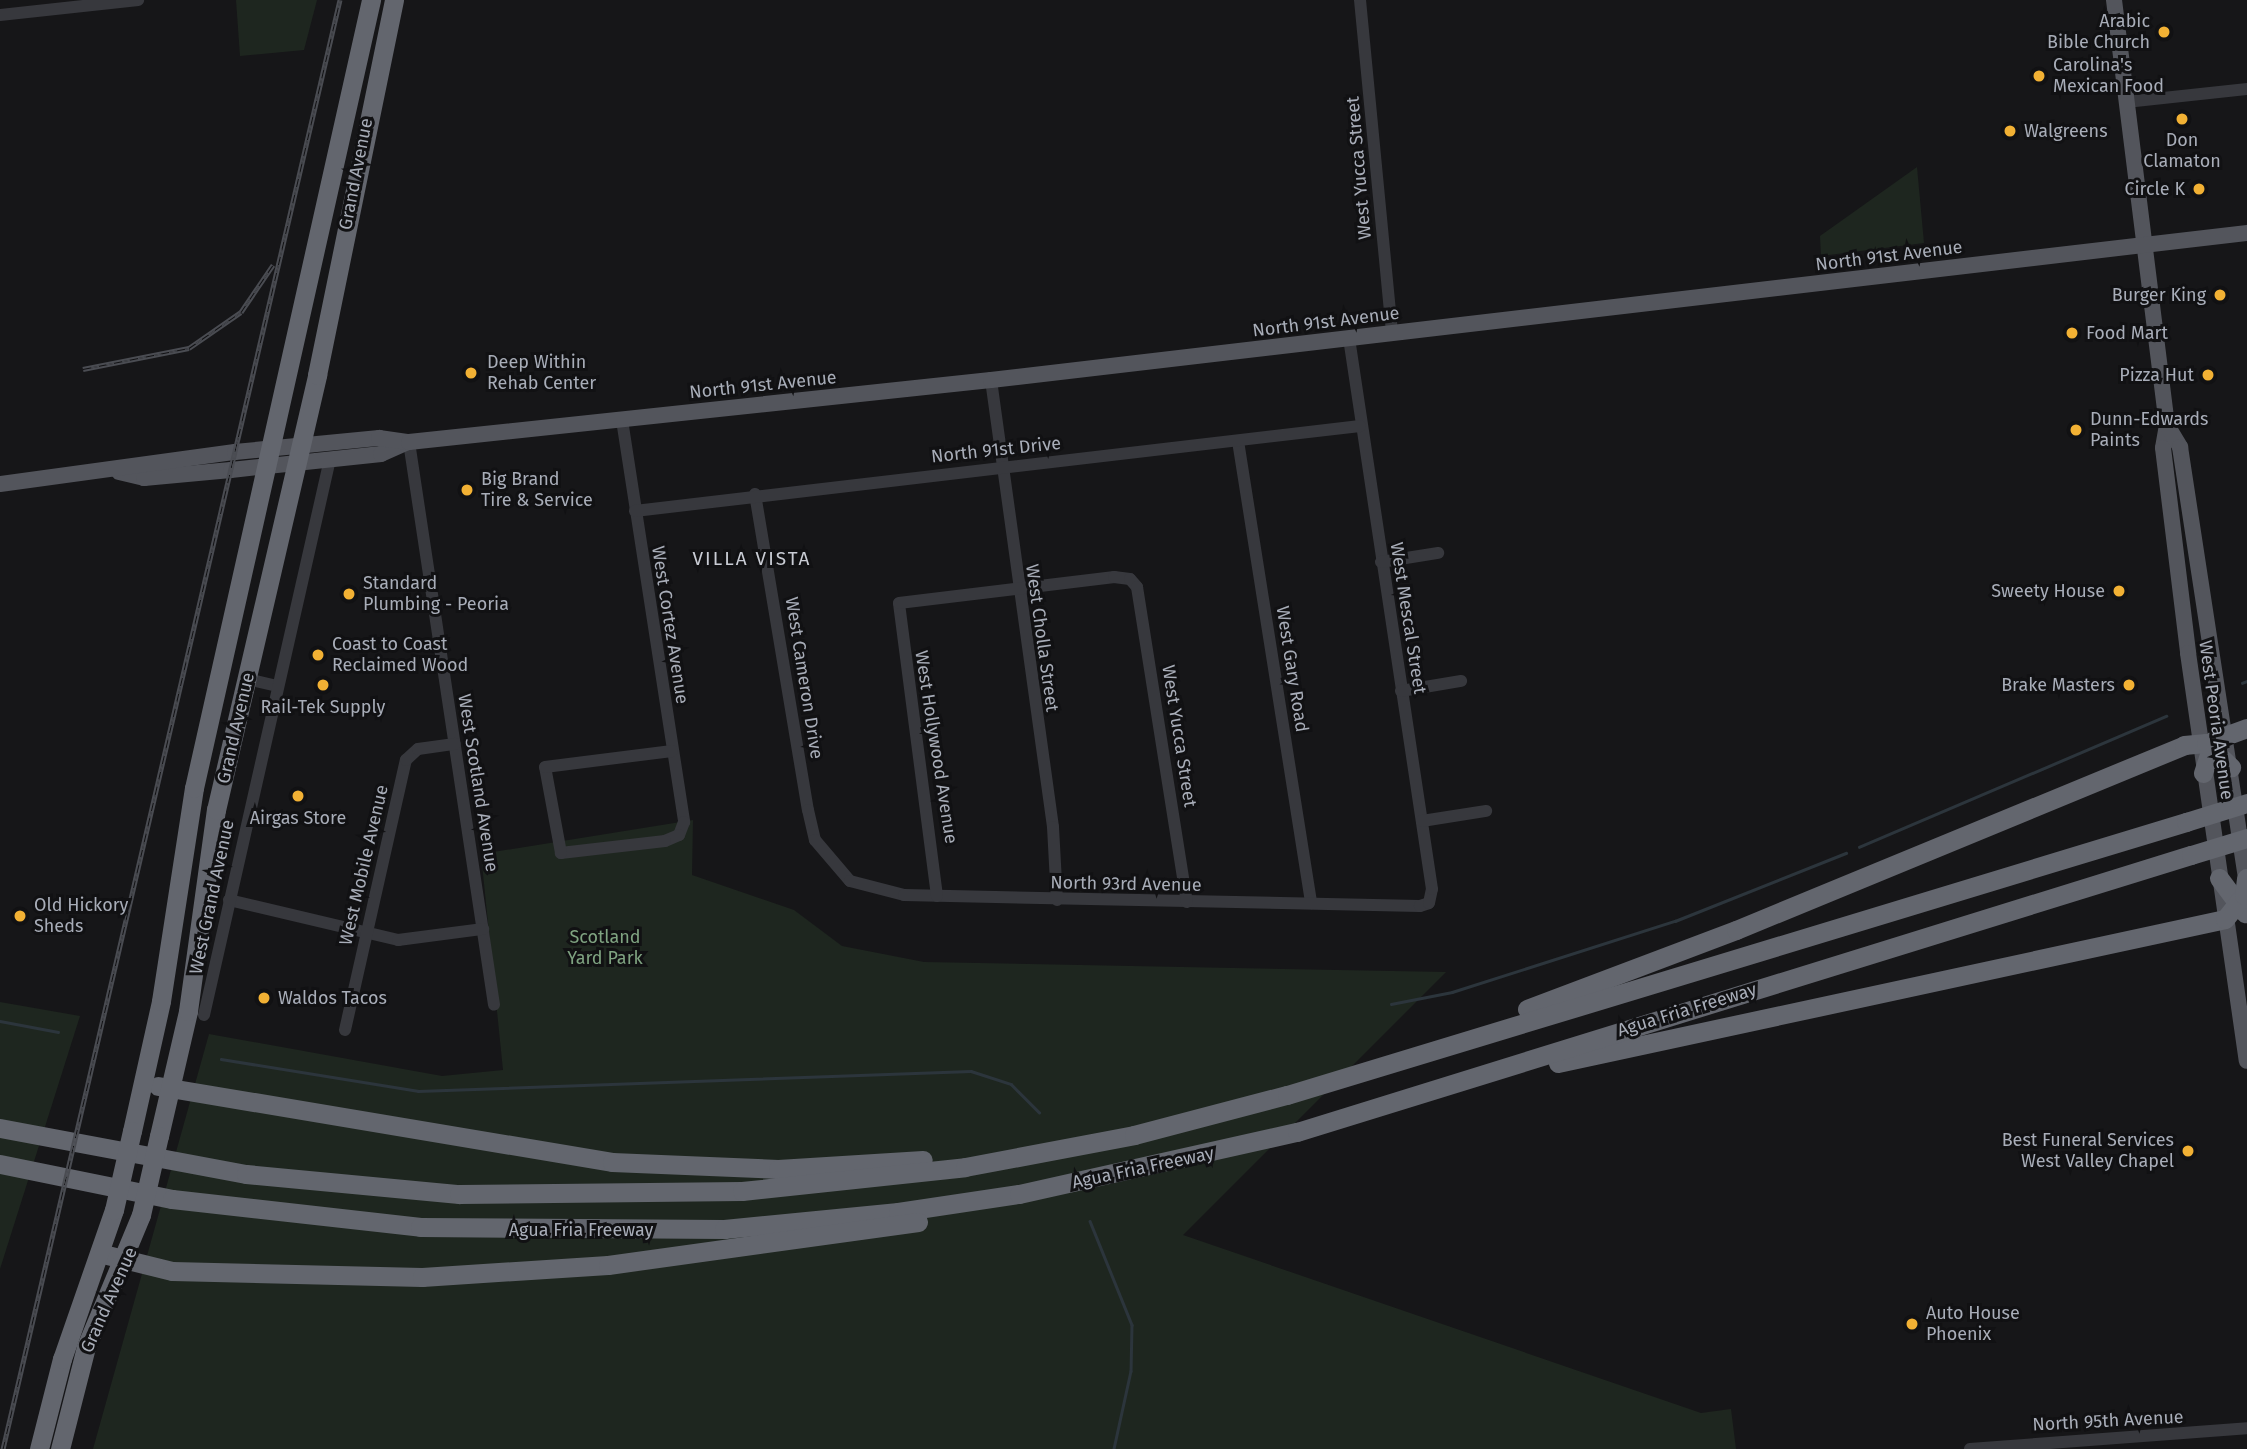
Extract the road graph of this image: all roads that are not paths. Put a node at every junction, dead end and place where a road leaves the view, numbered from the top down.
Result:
1 (138, 0) edge
2 (372, 0) edge
3 (394, 0) edge
4 (1360, 0) edge
5 (2114, 0) edge
6 (121, 1) edge
7 (1, 11) edge
8 (357, 66) junction
9 (377, 70) junction
10 (2247, 89) edge
11 (2126, 102) junction
12 (2247, 233) edge
13 (2143, 246) junction
14 (1392, 333) junction
15 (1349, 338) junction
16 (991, 380) junction
17 (621, 420) junction
18 (2167, 425) junction
19 (1360, 426) junction
20 (1238, 441) junction
21 (409, 442) junction
22 (298, 454) junction
23 (270, 457) junction
24 (330, 459) junction
25 (1002, 468) junction
26 (0, 484) edge
27 (755, 494) junction
28 (635, 511) junction
29 (2175, 547) junction
30 (1438, 553) dead end
31 (1381, 562) junction
32 (1016, 589) junction
33 (2208, 625) junction
34 (247, 679) junction
35 (1461, 681) dead end
36 (278, 686) junction
37 (1401, 691) junction
38 (2247, 728) edge
39 (2212, 740) junction
40 (455, 744) junction
41 (672, 751) junction
42 (2231, 767) joint
43 (2203, 773) joint
44 (2247, 803) edge
45 (1486, 811) dead end
46 (1422, 821) junction
47 (2247, 838) edge
48 (830, 864) joint
49 (2219, 878) joint
50 (2246, 878) edge
51 (2247, 884) edge
52 (937, 896) junction
53 (229, 900) junction
54 (1057, 900) junction
55 (1187, 902) junction
56 (1311, 903) junction
57 (1429, 903) joint
58 (2236, 913) edge
59 (483, 929) junction
60 (366, 934) junction
61 (494, 1005) dead end
62 (205, 1015) dead end
63 (345, 1030) dead end
64 (2247, 1061) edge
65 (142, 1083) junction
66 (170, 1088) junction
67 (1287, 1095) junction
68 (0, 1128) edge
69 (1297, 1132) junction
70 (0, 1164) edge
71 (965, 1167) junction
72 (971, 1200) junction
73 (103, 1254) junction
74 (126, 1264) junction
75 (59, 1407) junction
76 (2247, 1429) edge
77 (40, 1449) edge
78 (60, 1449) edge
79 (1970, 1449) edge

1 - 6 street
2 - 8 highway, Grand Avenue
3 - 9 highway, Grand Avenue
4 - 14 street, West Yucca Street
5 - 11 main road, West Peoria Avenue
6 - 7 street
8 - 9 highway
8 - 23 highway, Grand Avenue
9 - 22 highway, Grand Avenue
10 - 11 street
11 - 13 main road, West Peoria Avenue
12 - 13 main road, North 91st Avenue
13 - 14 main road, North 91st Avenue
13 - 18 main road, West Peoria Avenue
14 - 15 main road, North 91st Avenue
15 - 16 main road, North 91st Avenue
15 - 19 street, West Mescal Street
16 - 17 main road, North 91st Avenue
16 - 25 street, West Cholla Street
17 - 21 main road, North 91st Avenue
17 - 28 street, West Cortez Avenue
18 - 29 main road, West Peoria Avenue
18 - 33 main road, West Peoria Avenue
19 - 20 street, North 91st Drive
19 - 31 street, West Mescal Street
20 - 25 street, North 91st Drive
20 - 56 street, West Gary Road
21 - 22 main road, North 91st Avenue
21 - 24 main road, North 91st Avenue
21 - 40 street, West Scotland Avenue
22 - 23 main road, North 91st Avenue
22 - 24 main road, North 91st Avenue
22 - 34 highway, Grand Avenue
23 - 26 main road, North 91st Avenue
23 - 65 highway, Grand Avenue
24 - 36 street, West Grand Avenue
25 - 27 street, North 91st Drive
25 - 32 street, West Cholla Street
27 - 28 street, North 91st Drive
27 - 48 street, West Cameron Drive
28 - 41 street, West Cortez Avenue
29 - 33 main road
29 - 39 main road, West Peoria Avenue
30 - 31 street
31 - 37 street, West Mescal Street
32 - 52 street, West Hollywood Avenue
32 - 54 street, West Cholla Street
32 - 55 street, West Yucca Street
33 - 39 main road, West Peoria Avenue
34 - 36 street
34 - 66 highway, Grand Avenue
35 - 37 street
36 - 53 street, West Grand Avenue
37 - 46 street, West Mescal Street
38 - 39 highway
39 - 42 highway
39 - 43 highway
39 - 67 highway
40 - 59 street, West Scotland Avenue
40 - 60 street, West Mobile Avenue
41 - 41 street, West Cortez Avenue
42 - 50 main road, West Peoria Avenue
43 - 49 main road, West Peoria Avenue
44 - 67 highway, Agua Fria Freeway, bridge
45 - 46 street
46 - 57 street, West Mescal Street
47 - 69 highway, Agua Fria Freeway, bridge
48 - 52 street, North 93rd Avenue
49 - 58 highway
50 - 51 main road, West Peoria Avenue
50 - 58 highway
52 - 54 street, North 93rd Avenue
53 - 60 street
53 - 62 street, West Grand Avenue
54 - 55 street, North 93rd Avenue
55 - 56 street, North 93rd Avenue
56 - 57 street, North 93rd Avenue
58 - 64 main road
58 - 69 highway
59 - 60 street
59 - 61 street, West Scotland Avenue
60 - 63 street, West Mobile Avenue
65 - 66 highway
65 - 73 highway, Grand Avenue, bridge
66 - 71 highway
66 - 74 highway, Grand Avenue, bridge
67 - 71 highway, Agua Fria Freeway
68 - 71 highway, Agua Fria Freeway
69 - 72 highway, Agua Fria Freeway
70 - 72 highway, Agua Fria Freeway
72 - 74 highway
73 - 74 highway
73 - 75 highway, Grand Avenue
74 - 75 highway, Grand Avenue
75 - 77 highway, Grand Avenue
75 - 78 highway, Grand Avenue
76 - 79 street, North 95th Avenue

